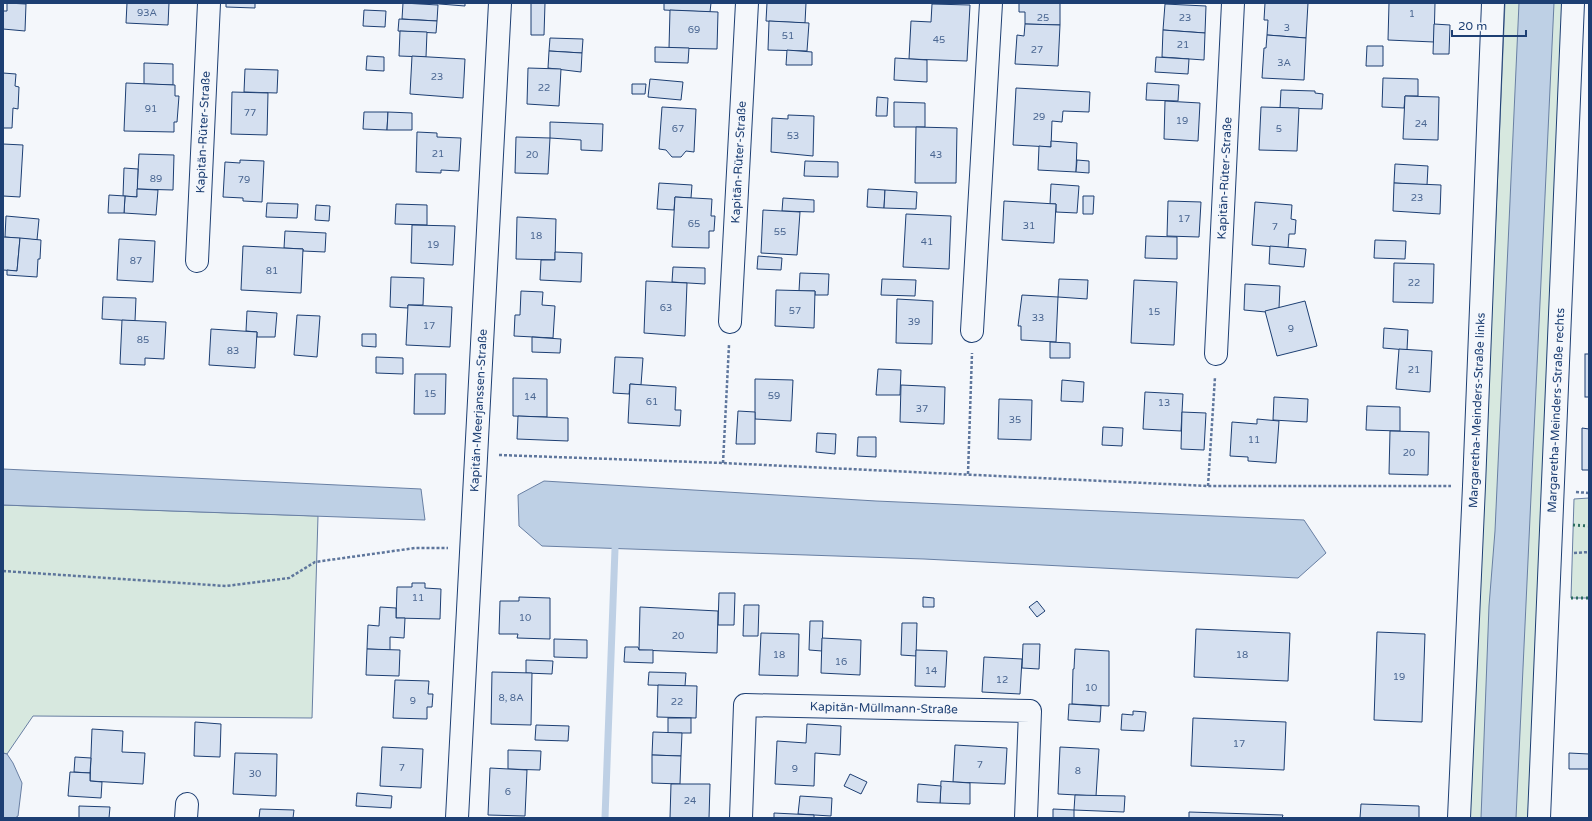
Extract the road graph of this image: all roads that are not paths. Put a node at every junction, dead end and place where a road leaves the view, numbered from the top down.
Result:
1 (210, 3) edge
2 (500, 3) edge
3 (746, 3) edge
4 (991, 3) edge
5 (1233, 3) edge
6 (1493, 3) edge
7 (1573, 3) edge
8 (197, 261) dead end
9 (730, 322) road end
10 (972, 331) road end
11 (1216, 354) road end
12 (457, 818) edge
13 (741, 818) edge
14 (1026, 818) edge
15 (1458, 818) edge
16 (1539, 818) edge

1 - 8 street, Kapitän-Rüter-Straße
2 - 12 street, Kapitän-Meerjanssen-Straße
3 - 9 street, Kapitän-Rüter-Straße
4 - 10 street
5 - 11 street, Kapitän-Rüter-Straße
6 - 15 street, Margaretha-Meinders-Straße links
7 - 16 street, Margaretha-Meinders-Straße rechts
13 - 14 street, Kapitän-Müllmann-Straße

